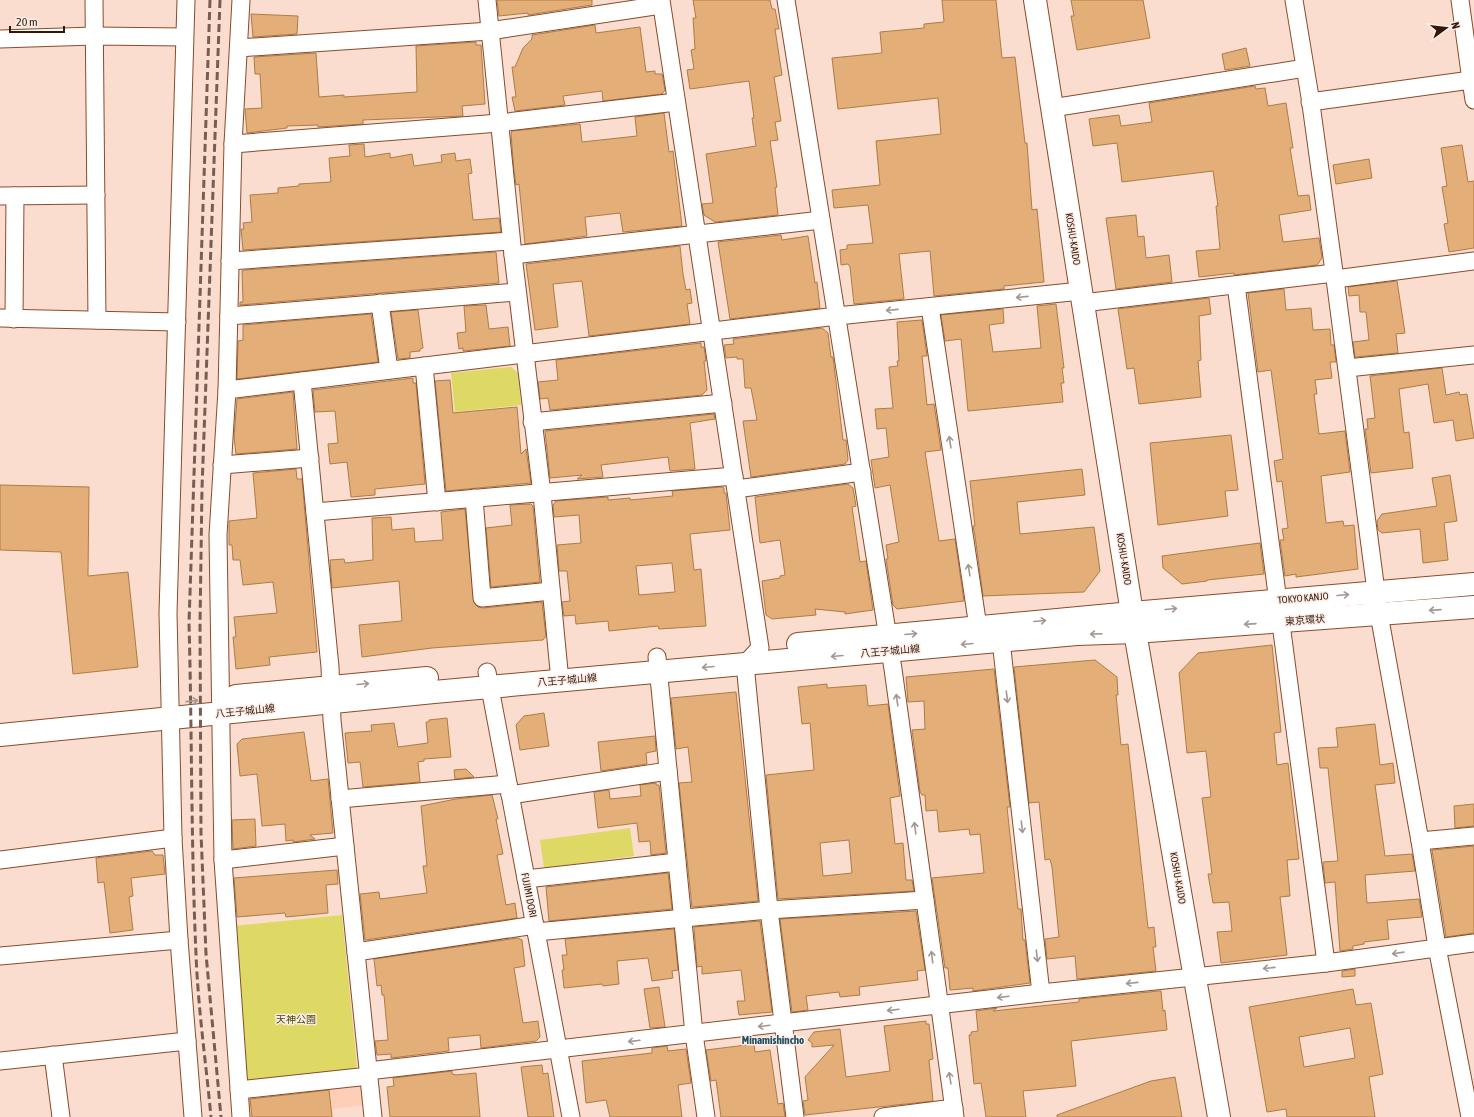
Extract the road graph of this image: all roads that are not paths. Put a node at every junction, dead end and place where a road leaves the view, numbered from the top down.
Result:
1 (94, 0) edge
2 (186, 0) edge
3 (241, 0) edge
4 (487, 0) edge
5 (786, 0) edge
6 (1035, 0) edge
7 (1294, 0) edge
8 (1460, 0) edge
9 (661, 2) edge
10 (490, 31) junction
11 (94, 36) junction
12 (184, 37) junction
13 (0, 39) edge
14 (239, 48) junction
15 (1305, 68) junction
16 (1471, 80) junction
17 (1474, 100) edge
18 (676, 102) junction
19 (1310, 102) junction
20 (1052, 108) junction
21 (499, 123) junction
22 (234, 144) junction
23 (96, 195) junction
24 (7, 196) edge
25 (821, 220) junction
26 (697, 235) junction
27 (512, 248) junction
28 (230, 261) junction
29 (1474, 261) edge
30 (1335, 276) junction
31 (1236, 285) junction
32 (517, 292) junction
33 (1082, 297) junction
34 (380, 303) junction
35 (930, 306) junction
36 (229, 316) junction
37 (837, 316) junction
38 (7, 319) edge
39 (97, 320) junction
40 (177, 322) junction
41 (712, 331) junction
42 (524, 354) junction
43 (1474, 355) edge
44 (424, 366) junction
45 (1347, 368) junction
46 (389, 370) junction
47 (302, 381) junction
48 (227, 390) junction
49 (723, 403) junction
50 (532, 422) junction
51 (310, 458) junction
52 (222, 465) junction
53 (862, 472) junction
54 (735, 483) junction
55 (542, 494) junction
56 (474, 498) junction
57 (437, 502) junction
58 (315, 512) junction
59 (1474, 584) edge
60 (551, 591) junction
61 (1376, 592) junction
62 (1277, 601) junction
63 (1474, 607) edge
64 (1379, 614) junction
65 (976, 618) junction
66 (1134, 622) junction
67 (1280, 622) junction
68 (889, 644) junction
69 (760, 648) junction
70 (1002, 650) junction
71 (745, 664) junction
72 (658, 672) junction
73 (559, 673) junction
74 (489, 680) junction
75 (331, 695) junction
76 (221, 706) junction
77 (170, 711) junction
78 (0, 720) edge
79 (0, 735) edge
80 (668, 771) junction
81 (509, 789) junction
82 (340, 799) junction
83 (1474, 836) edge
84 (173, 838) junction
85 (1420, 841) junction
86 (345, 846) junction
87 (0, 860) edge
88 (223, 860) junction
89 (677, 862) junction
90 (526, 879) junction
91 (925, 900) junction
92 (769, 910) junction
93 (682, 918) junction
94 (536, 929) junction
95 (179, 940) junction
96 (1474, 943) edge
97 (1437, 947) junction
98 (356, 952) junction
99 (0, 956) edge
100 (1326, 963) junction
101 (1195, 976) junction
102 (1041, 993) junction
103 (938, 1005) junction
104 (784, 1023) junction
105 (694, 1034) junction
106 (187, 1041) junction
107 (558, 1050) junction
108 (53, 1055) junction
109 (0, 1061) edge
110 (369, 1074) junction
111 (239, 1090) junction
112 (955, 1112) edge
113 (1471, 1114) edge
114 (61, 1117) edge
115 (193, 1117) edge
116 (241, 1117) edge
117 (373, 1117) edge
118 (571, 1117) edge
119 (706, 1117) edge
120 (795, 1117) edge
121 (883, 1117) edge
122 (1219, 1117) edge

1 - 11 street
2 - 12 street
3 - 14 street
4 - 10 street
5 - 25 street
6 - 20 main road, KOSHU-KAIDO
7 - 15 street
8 - 16 street
9 - 10 street
9 - 18 street
10 - 14 street
10 - 21 street
11 - 12 street
11 - 13 street
11 - 23 street
12 - 40 street
14 - 22 street
15 - 19 street
15 - 20 street
16 - 17 street
16 - 19 street
18 - 21 street
18 - 26 street
19 - 30 street
20 - 33 main road, KOSHU-KAIDO
21 - 22 street
21 - 27 street
22 - 28 street
23 - 24 street
23 - 39 street
24 - 38 street
25 - 26 street
25 - 37 street
26 - 27 street
26 - 41 street
27 - 28 street
27 - 32 street
28 - 36 street
29 - 30 street
30 - 31 street
30 - 45 street
31 - 33 street
31 - 62 street
32 - 34 street
32 - 42 street
33 -> 35 street
33 - 66 main road, KOSHU-KAIDO
34 - 36 street
34 - 46 street
35 -> 37 street
65 -> 35 street
36 - 48 street
37 - 41 street
37 - 53 street
38 - 39 street
39 - 40 street
40 - 77 street
41 - 42 street
41 - 49 street
42 - 44 street
42 - 50 street
43 - 45 street
44 - 46 street
44 - 57 street
45 - 61 street
46 - 47 street
47 - 48 street
47 - 51 street
48 - 52 street
49 - 50 street
49 - 54 street
50 - 55 street
51 - 52 street
51 - 58 street
52 - 76 street
53 - 54 street
53 - 68 street
54 - 55 street
54 - 69 street
55 - 56 street
55 - 60 street
56 - 57 street
56 - 60 street
57 - 58 street
58 - 75 street
59 - 61 main road, TOKYO KANJO
60 - 73 street
62 -> 61 main road, TOKYO KANJO
61 - 64 street
66 -> 62 main road, TOKYO KANJO
62 - 67 street
63 -> 64 main road, 東京環状
64 - 67 main road, 東京環状
64 - 85 street
65 -> 66 main road, 八王子城山線
68 -> 65 main road, 八王子城山線
65 - 70 street
67 -> 66 main road, 東京環状
66 -> 70 main road, 八王子城山線
66 - 101 main road, KOSHU-KAIDO
67 - 100 street
68 - 69 main road, 八王子城山線
70 -> 68 main road, 八王子城山線
68 -> 71 main road, 八王子城山線
91 -> 68 street
69 - 71 street
69 - 72 main road, 八王子城山線
70 -> 102 street
71 -> 72 main road, 八王子城山線
71 - 92 street
72 - 73 main road, 八王子城山線
72 - 80 street
73 - 74 main road, 八王子城山線
74 - 75 main road, 八王子城山線
74 - 81 street, FUJIMI DORI
75 - 76 main road, 八王子城山線
75 - 82 street
76 - 77 main road, 八王子城山線
76 - 88 street
77 - 78 main road, 八王子城山線
77 - 79 main road, 八王子城山線
77 - 84 street
80 - 81 street
80 - 89 street
81 - 82 street
81 - 90 street, FUJIMI DORI
82 - 86 street
83 - 85 street
84 - 87 street
84 - 95 street
85 - 97 street
86 - 88 street
86 - 98 street
88 - 111 street
89 - 90 street
89 - 93 street
90 - 94 street, FUJIMI DORI
91 - 92 street
103 -> 91 street
92 - 93 street
92 - 104 street
93 - 94 street
93 - 105 street
94 - 98 street
94 - 107 street, FUJIMI DORI
95 - 99 street
95 - 106 street
96 - 97 street
97 -> 100 street
97 - 113 street
98 - 110 street
100 -> 101 street
101 -> 102 street
101 - 122 main road, KOSHU-KAIDO
102 -> 103 street
103 -> 104 street
112 -> 103 street
104 -> 105 street
104 - 120 street
105 -> 107 street
105 - 119 street
106 - 108 street
106 - 115 street
107 - 110 street
107 - 118 street, FUJIMI DORI
108 - 109 street
108 - 114 street
110 - 111 street
110 - 117 street
111 - 116 street
112 - 121 street

